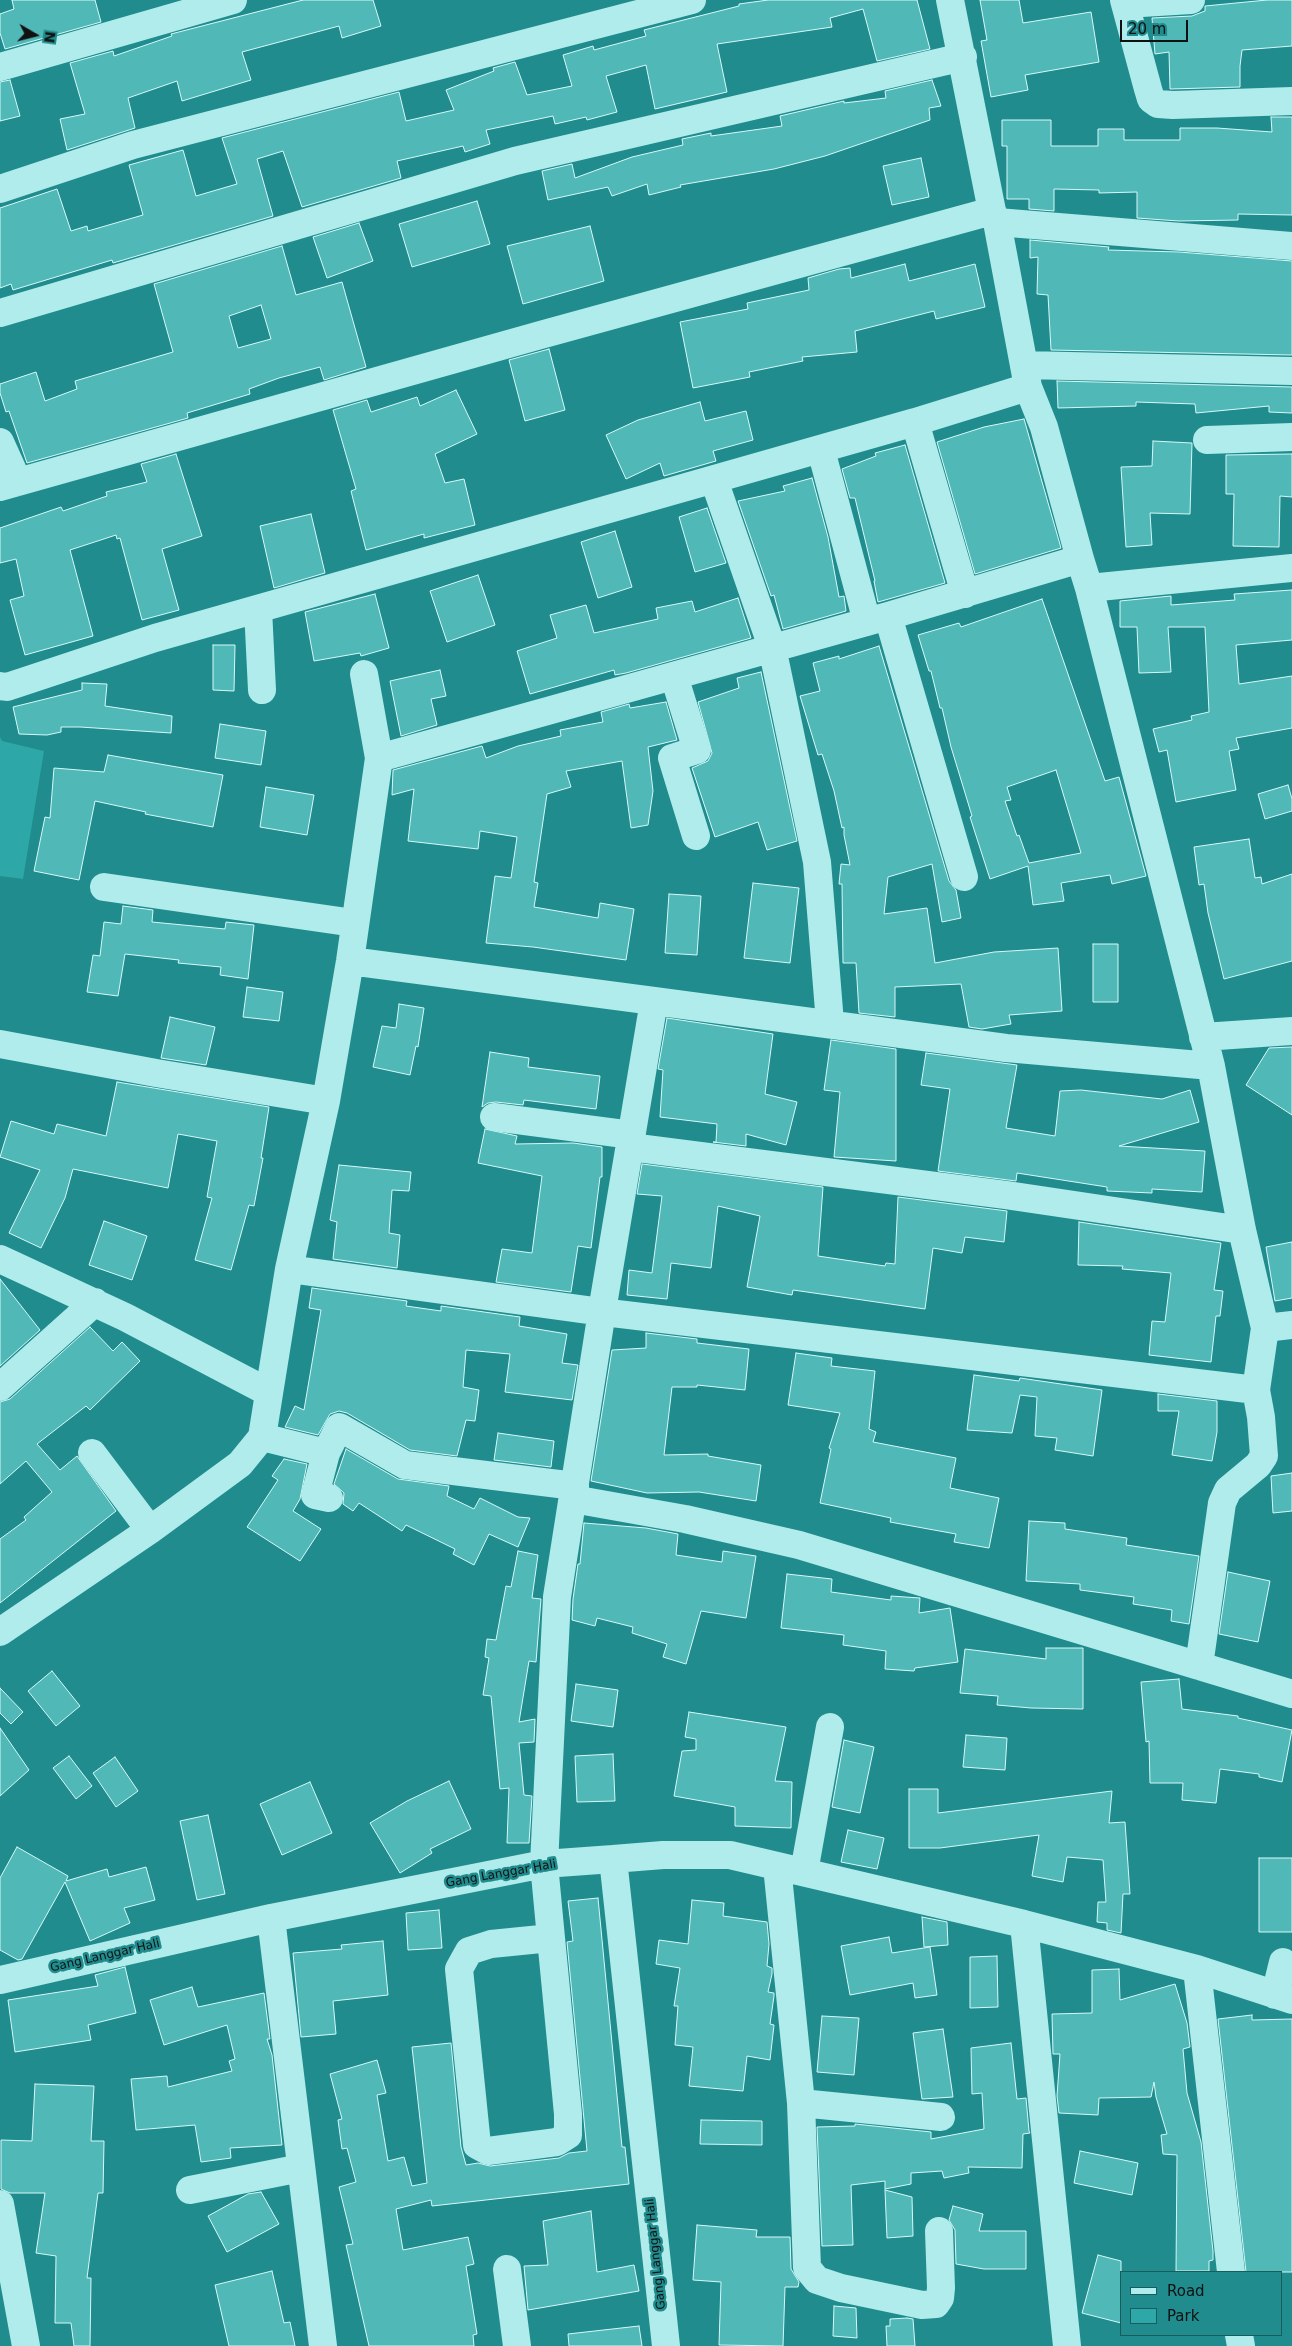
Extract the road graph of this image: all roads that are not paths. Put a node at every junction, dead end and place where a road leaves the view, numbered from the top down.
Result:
1 (233, 0) edge
2 (692, 0) edge
3 (950, 0) edge
4 (1191, 0) edge
5 (1125, 2) edge
6 (963, 57) junction
7 (0, 67) edge
8 (1292, 101) edge
9 (0, 189) edge
10 (995, 217) junction
11 (1292, 246) edge
12 (0, 313) edge
13 (1292, 370) edge
14 (1026, 376) junction
15 (916, 422) junction
16 (1292, 437) edge
17 (1207, 440) dead end
18 (0, 442) edge
19 (821, 450) junction
20 (714, 480) junction
21 (9, 484) edge
22 (1080, 559) junction
23 (1292, 568) edge
24 (1089, 588) junction
25 (965, 594) junction
26 (258, 609) junction
27 (878, 619) junction
28 (772, 648) junction
29 (364, 674) dead end
30 (674, 676) junction
31 (0, 686) edge
32 (262, 690) dead end
33 (380, 758) junction
34 (696, 836) dead end
35 (964, 877) dead end
36 (104, 887) dead end
37 (354, 923) junction
38 (350, 961) junction
39 (654, 1001) junction
40 (830, 1023) junction
41 (1292, 1031) edge
42 (1203, 1037) junction
43 (0, 1044) edge
44 (1211, 1066) junction
45 (326, 1101) junction
46 (494, 1118) dead end
47 (631, 1141) junction
48 (1242, 1230) junction
49 (0, 1259) edge
50 (289, 1269) junction
51 (95, 1302) junction
52 (602, 1312) junction
53 (1292, 1325) edge
54 (1265, 1328) junction
55 (0, 1387) edge
56 (1256, 1390) junction
57 (268, 1392) junction
58 (262, 1437) junction
59 (92, 1453) dead end
60 (326, 1453) junction
61 (574, 1493) junction
62 (329, 1498) dead end
63 (150, 1530) junction
64 (0, 1632) edge
65 (1199, 1666) junction
66 (1292, 1694) edge
67 (830, 1727) dead end
68 (613, 1858) junction
69 (544, 1864) junction
70 (777, 1866) junction
71 (804, 1872) junction
72 (272, 1918) junction
73 (1024, 1924) junction
74 (551, 1938) junction
75 (1282, 1962) dead end
76 (1196, 1969) junction
77 (0, 1980) edge
78 (1284, 1998) edge
79 (801, 2103) junction
80 (941, 2117) dead end
81 (301, 2168) junction
82 (190, 2190) dead end
83 (0, 2204) edge
84 (939, 2231) dead end
85 (507, 2269) dead end
86 (1232, 2271) edge
87 (26, 2346) edge
88 (323, 2346) edge
89 (516, 2346) edge
90 (666, 2346) edge
91 (1067, 2346) edge

1 - 7 street
2 - 9 street
3 - 6 street
4 - 5 street
5 - 8 street
6 - 10 street
6 - 12 street
10 - 11 street
10 - 14 street
10 - 21 street
13 - 14 street
14 - 15 street
14 - 22 street
15 - 19 street
15 - 25 street
16 - 17 street
18 - 21 street
19 - 20 street
19 - 27 street
20 - 26 street
20 - 28 street
22 - 24 street
22 - 25 street
23 - 24 street
24 - 42 street
25 - 27 street
26 - 31 street
26 - 32 street
27 - 28 street
27 - 35 street
28 - 30 street
28 - 40 street
29 - 33 street
30 - 33 street
30 - 34 street
33 - 37 street
36 - 37 street
37 - 38 street
38 - 39 street
38 - 45 street
39 - 40 street
39 - 47 street
40 - 44 street
41 - 42 street
42 - 44 street
43 - 45 street
44 - 48 street
45 - 50 street
46 - 47 street
47 - 48 street
47 - 52 street
48 - 54 street
49 - 51 street
50 - 52 street
50 - 57 street
51 - 55 street
51 - 57 street
52 - 56 street
52 - 61 street
53 - 54 street
54 - 56 street
56 - 65 street
57 - 58 street
58 - 60 street
58 - 63 street
59 - 63 street
60 - 61 street
60 - 62 street
61 - 65 street
61 - 69 street
63 - 64 street
65 - 66 street
67 - 71 street
68 - 69 street, Gang Langgar Hali
68 - 70 street
68 - 90 street, Gang Langgar Hali
69 - 72 street, Gang Langgar Hali
69 - 74 street
70 - 71 street
70 - 79 street
71 - 73 street
72 - 77 street, Gang Langgar Hali
72 - 81 street
73 - 76 street
73 - 91 street
74 - 74 street
75 - 78 street
76 - 78 street
76 - 86 street
79 - 80 street
79 - 84 street
81 - 82 street
81 - 88 street
83 - 87 street
85 - 89 street

